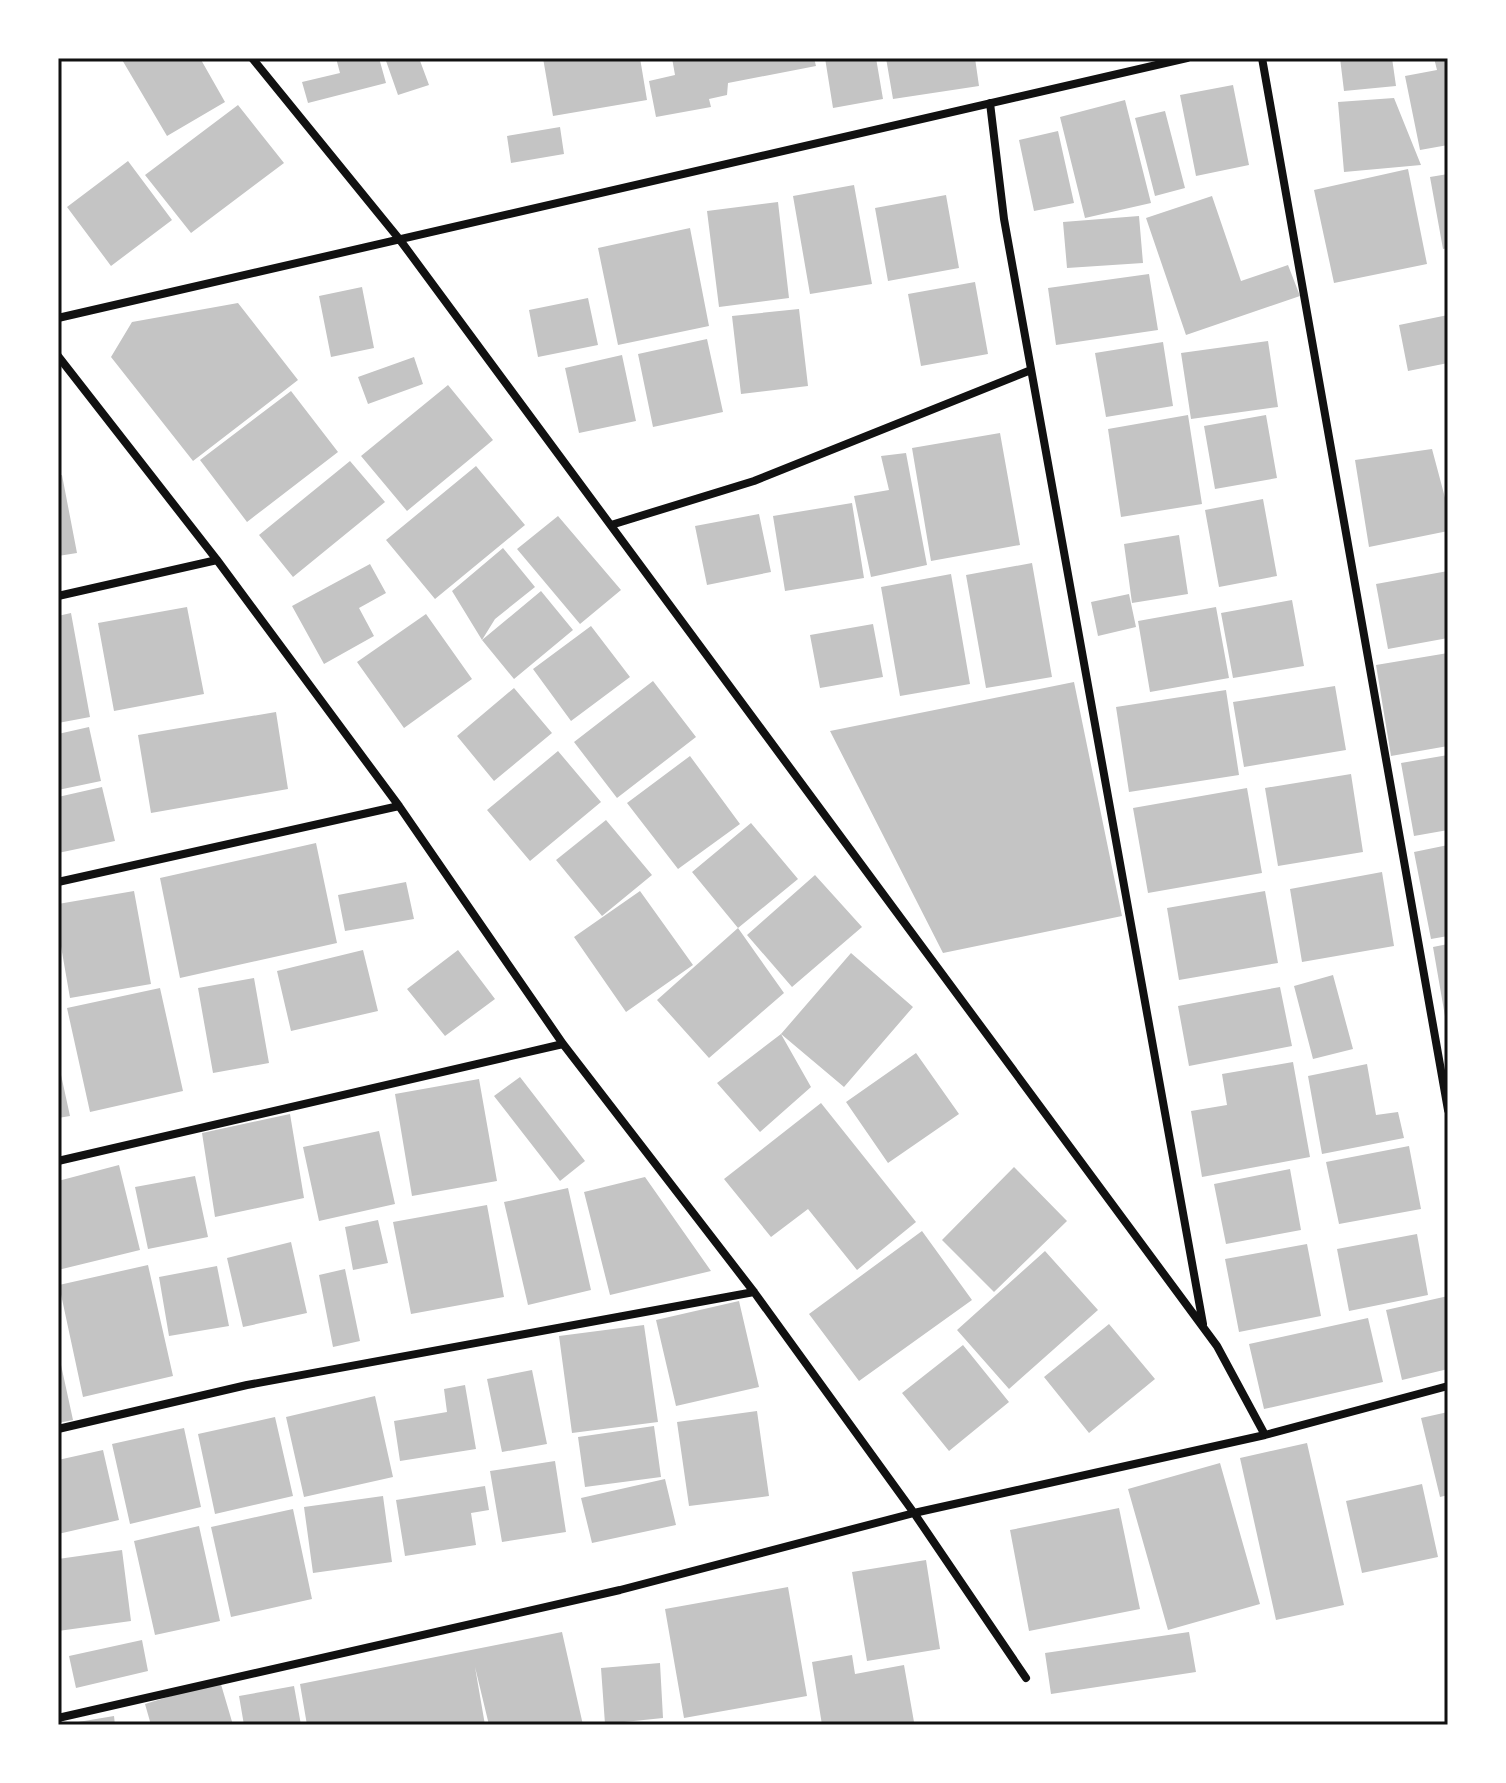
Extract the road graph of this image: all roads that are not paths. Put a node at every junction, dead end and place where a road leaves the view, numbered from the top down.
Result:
1 (252, 58) edge
2 (1187, 58) edge
3 (1262, 58) edge
4 (990, 103) junction
5 (400, 240) junction
6 (58, 318) edge
7 (58, 356) edge
8 (1031, 370) junction
9 (611, 525) junction
10 (217, 560) junction
11 (58, 596) edge
12 (399, 806) junction
13 (58, 882) edge
14 (563, 1044) junction
15 (1448, 1110) edge
16 (58, 1161) edge
17 (754, 1292) junction
18 (1204, 1328) junction
19 (1448, 1386) edge
20 (58, 1429) edge
21 (1265, 1435) junction
22 (914, 1513) junction
23 (1026, 1678) dead end
24 (58, 1718) edge

1 - 5 street
2 - 4 street
3 - 15 street
4 - 5 street
4 - 8 street
5 - 6 street
5 - 9 street
7 - 10 street
8 - 9 street
8 - 18 street
9 - 18 street
10 - 11 street
10 - 12 street
12 - 13 street
12 - 14 street
14 - 16 street
14 - 17 street
17 - 20 street
17 - 22 street
18 - 21 street
19 - 21 street
21 - 22 street
22 - 23 street
22 - 24 street

